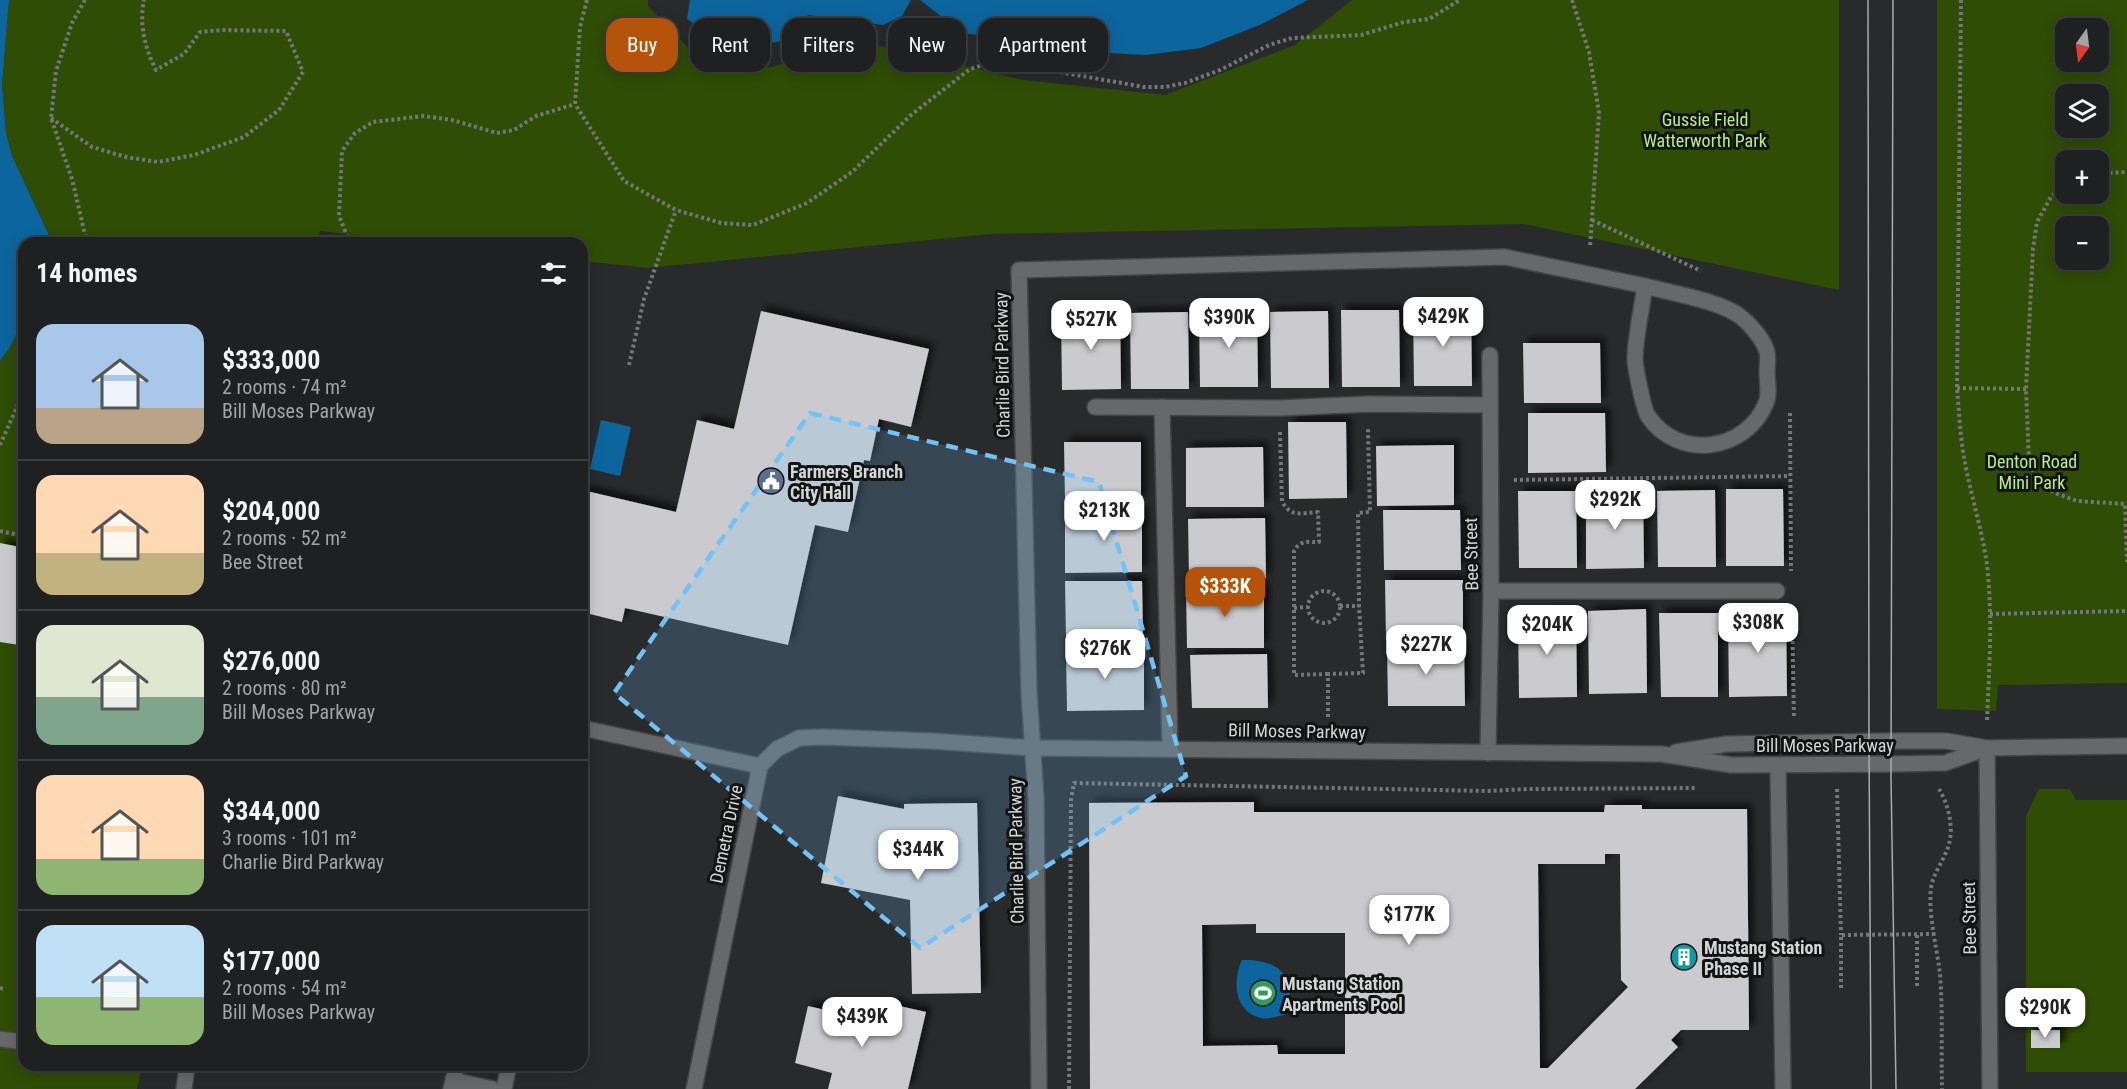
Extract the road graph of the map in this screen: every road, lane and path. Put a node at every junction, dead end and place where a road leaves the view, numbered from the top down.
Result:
1 (85, 0) edge
2 (144, 0) edge
3 (587, 0) edge
4 (1460, 0) edge
5 (1572, 0) edge
6 (1961, 0) edge
7 (575, 104) junction
8 (51, 118) junction
9 (2127, 172) edge
10 (2109, 174) edge
11 (2055, 194) edge
12 (676, 210) junction
13 (86, 237) edge
14 (348, 237) edge
15 (1590, 248) dead end
16 (1645, 286) junction
17 (1490, 355) dead end
18 (629, 365) dead end
19 (1957, 388) junction
20 (2026, 389) junction
21 (18, 404) edge
22 (1368, 404) junction
23 (1490, 405) junction
24 (1095, 407) dead end
25 (1162, 408) junction
26 (1279, 408) junction
27 (0, 445) edge
28 (1790, 476) dead end
29 (1490, 480) junction
30 (0, 531) edge
31 (18, 535) edge
32 (2127, 562) edge
33 (1491, 591) junction
34 (1777, 591) dead end
35 (1340, 606) junction
36 (1359, 606) junction
37 (1308, 607) junction
38 (1294, 609) junction
39 (2127, 612) edge
40 (1990, 614) junction
41 (1328, 674) junction
42 (1328, 717) dead end
43 (588, 729) edge
44 (932, 741) joint
45 (2127, 746) edge
46 (1033, 748) junction
47 (1987, 748) junction
48 (1170, 749) junction
49 (1488, 753) junction
50 (1661, 754) junction
51 (760, 766) junction
52 (1778, 766) junction
53 (1836, 780) dead end
54 (1937, 786) dead end
55 (1707, 788) dead end
56 (1935, 934) junction
57 (1841, 935) junction
58 (1917, 935) junction
59 (1841, 988) dead end
60 (1917, 989) dead end
61 (0, 1039) edge
62 (18, 1041) edge
63 (182, 1071) edge
64 (507, 1071) edge
65 (454, 1078) edge
66 (184, 1089) edge
67 (493, 1089) edge
68 (504, 1089) edge
69 (694, 1089) edge
70 (1039, 1089) edge
71 (1069, 1089) edge
72 (1783, 1089) edge
73 (1942, 1089) edge
74 (1990, 1089) edge

1 - 8 path
2 - 8 path
3 - 7 path
4 - 12 path
5 - 15 path
6 - 19 path
7 - 12 path
7 - 14 path
8 - 13 path
9 - 10 path
11 - 20 path
12 - 18 path
16 - 16 street
16 - 46 street, Charlie Bird Parkway
17 - 23 street, Bee Street
19 - 20 path
19 - 40 path
20 - 32 path
21 - 27 path
22 - 23 street
22 - 26 street
22 - 36 path
23 - 29 street, Bee Street
24 - 25 street
25 - 26 street
25 - 48 street
26 - 38 path
28 - 29 path
29 - 33 street, Bee Street
30 - 31 path
33 - 34 street
33 - 49 street, Bee Street
35 - 36 path
35 - 37 path
35 - 37 path
36 - 41 path
37 - 38 path
38 - 41 path
39 - 40 path
40 - 47 path
41 - 42 path
43 - 51 street
44 - 46 street, Bill Moses Parkway
44 - 51 street, Demetra Drive
45 - 47 street, Bill Moses Parkway
46 - 48 street, Bill Moses Parkway
46 - 70 street, Charlie Bird Parkway
47 - 50 street, Bill Moses Parkway
47 - 52 street, Bill Moses Parkway
47 - 74 street, Bee Street
48 - 49 street, Bill Moses Parkway
49 - 50 street, Bill Moses Parkway
50 - 52 street, Bill Moses Parkway
51 - 69 street, Demetra Drive
52 - 72 street
53 - 57 path
54 - 56 path
55 - 71 path
56 - 58 path
56 - 73 path
57 - 58 path
57 - 59 path
58 - 60 path
61 - 62 street
63 - 66 street
64 - 68 street
65 - 67 street

